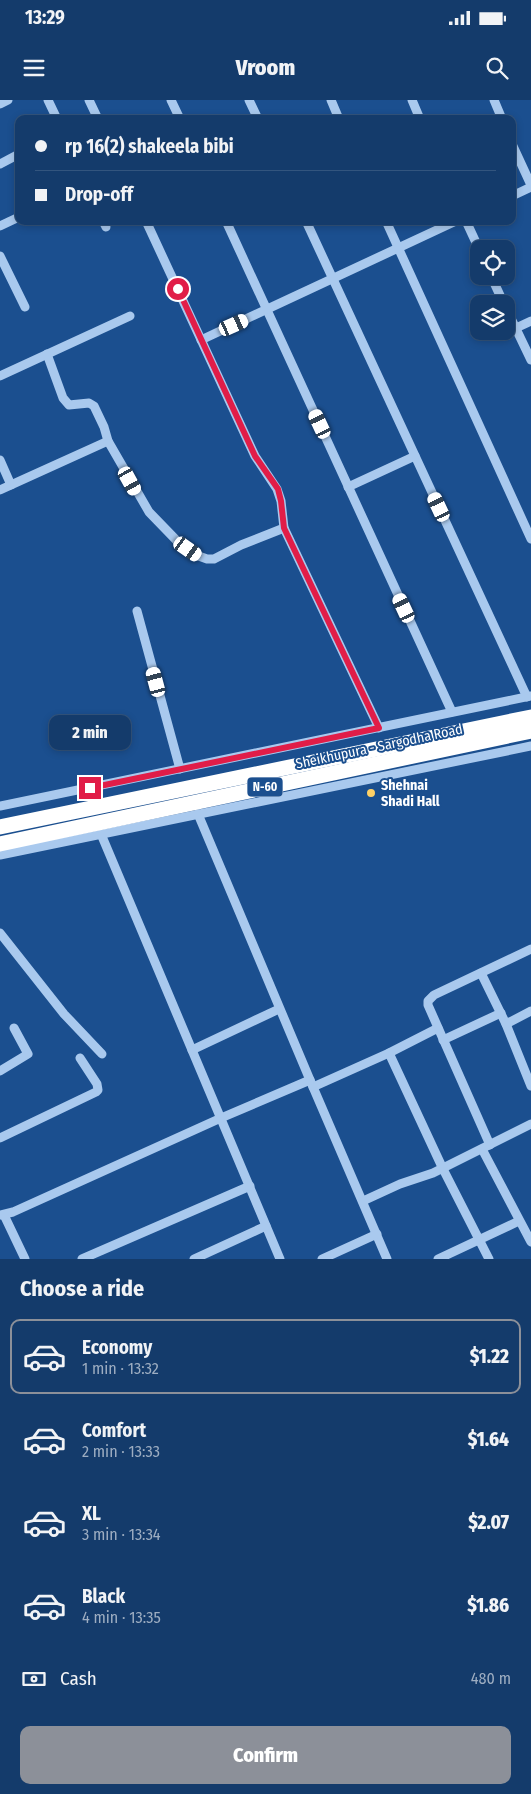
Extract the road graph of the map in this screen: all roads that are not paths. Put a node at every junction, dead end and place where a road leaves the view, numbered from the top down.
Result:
1 (8, 100) edge
2 (48, 100) edge
3 (89, 100) edge
4 (171, 100) edge
5 (249, 100) edge
6 (331, 100) edge
7 (412, 100) edge
8 (494, 100) edge
9 (0, 104) edge
10 (55, 115) edge
11 (96, 115) edge
12 (178, 115) edge
13 (256, 115) edge
14 (337, 115) edge
15 (418, 115) edge
16 (500, 115) edge
17 (516, 153) edge
18 (15, 156) edge
19 (0, 164) edge
20 (531, 186) edge
21 (516, 194) edge
22 (15, 219) edge
23 (148, 225) edge
24 (228, 225) edge
25 (308, 225) edge
26 (388, 225) edge
27 (447, 225) edge
28 (468, 225) edge
29 (0, 226) edge
30 (475, 240) edge
31 (398, 248) junction
32 (0, 256) edge
33 (332, 279) junction
34 (25, 307) dead end
35 (267, 310) junction
36 (130, 316) dead end
37 (531, 321) edge
38 (516, 328) joint
39 (201, 340) junction
40 (47, 354) junction
41 (531, 360) edge
42 (0, 376) edge
43 (108, 441) junction
44 (415, 456) junction
45 (0, 460) edge
46 (11, 485) junction
47 (348, 487) junction
48 (0, 490) edge
49 (284, 528) junction
50 (530, 533) edge
51 (137, 611) dead end
52 (529, 696) edge
53 (452, 712) junction
54 (531, 717) edge
55 (379, 728) junction
56 (531, 731) edge
57 (531, 746) edge
58 (180, 769) junction
59 (0, 806) edge
60 (198, 814) junction
61 (0, 827) edge
62 (101, 834) junction
63 (0, 844) edge
64 (0, 855) edge
65 (0, 933) edge
66 (531, 949) edge
67 (481, 973) junction
68 (280, 1009) junction
69 (531, 1011) edge
70 (501, 1013) junction
71 (506, 1024) junction
72 (14, 1028) dead end
73 (438, 1028) junction
74 (443, 1040) junction
75 (192, 1050) junction
76 (389, 1053) junction
77 (102, 1054) dead end
78 (80, 1058) dead end
79 (0, 1071) edge
80 (311, 1084) junction
81 (531, 1086) edge
82 (221, 1118) junction
83 (531, 1124) edge
84 (0, 1138) edge
85 (486, 1147) junction
86 (443, 1169) junction
87 (250, 1186) junction
88 (363, 1201) junction
89 (2, 1215) edge
90 (519, 1222) junction
91 (266, 1226) junction
92 (377, 1234) junction
93 (479, 1241) junction
94 (531, 1242) edge
95 (25, 1259) edge
96 (82, 1259) edge
97 (194, 1259) edge
98 (280, 1259) edge
99 (322, 1259) edge
100 (388, 1259) edge
101 (438, 1259) edge
102 (489, 1259) edge

1 - 9 street
2 - 10 street
3 - 11 street
4 - 12 street
5 - 13 street
6 - 14 street
7 - 15 street
8 - 16 street
17 - 20 street
18 - 19 street
20 - 21 street
22 - 29 street
23 - 39 street
24 - 35 street
25 - 33 street
26 - 31 street
27 - 31 street
28 - 30 street
31 - 33 street
31 - 50 street
32 - 34 street
33 - 35 street
33 - 44 street
35 - 39 street
35 - 47 street
36 - 40 street
37 - 38 street
38 - 41 street
39 - 49 street
40 - 42 street
40 - 43 street
43 - 46 street
43 - 49 street
44 - 47 street
44 - 52 street
45 - 46 street
46 - 48 street
47 - 53 street
49 - 55 street
51 - 58 street
52 - 53 street
53 - 55 street
54 - 61 highway, Sheikhupura - Sargodha Road / N-60
55 - 58 street
56 - 63 highway, Sheikhupura - Sargodha Road / N-60
57 - 60 street
58 - 59 street
60 - 62 street
60 - 68 street
62 - 64 street
62 - 75 street
65 - 77 street
66 - 67 street
67 - 70 street
67 - 73 street
68 - 75 street
68 - 80 street
69 - 71 street
70 - 71 street
70 - 74 street
71 - 81 street
72 - 79 street
73 - 74 street
73 - 76 street
74 - 85 street
75 - 82 street
76 - 80 street
76 - 86 street
78 - 84 street
80 - 82 street
80 - 88 street
82 - 87 street
82 - 89 street
83 - 85 street
85 - 86 street
85 - 90 street
86 - 88 street
86 - 93 street
87 - 91 street
87 - 96 street
88 - 92 street
89 - 95 street
90 - 93 street
90 - 94 street
91 - 97 street
91 - 98 street
92 - 99 street
92 - 100 street
93 - 101 street
93 - 102 street

